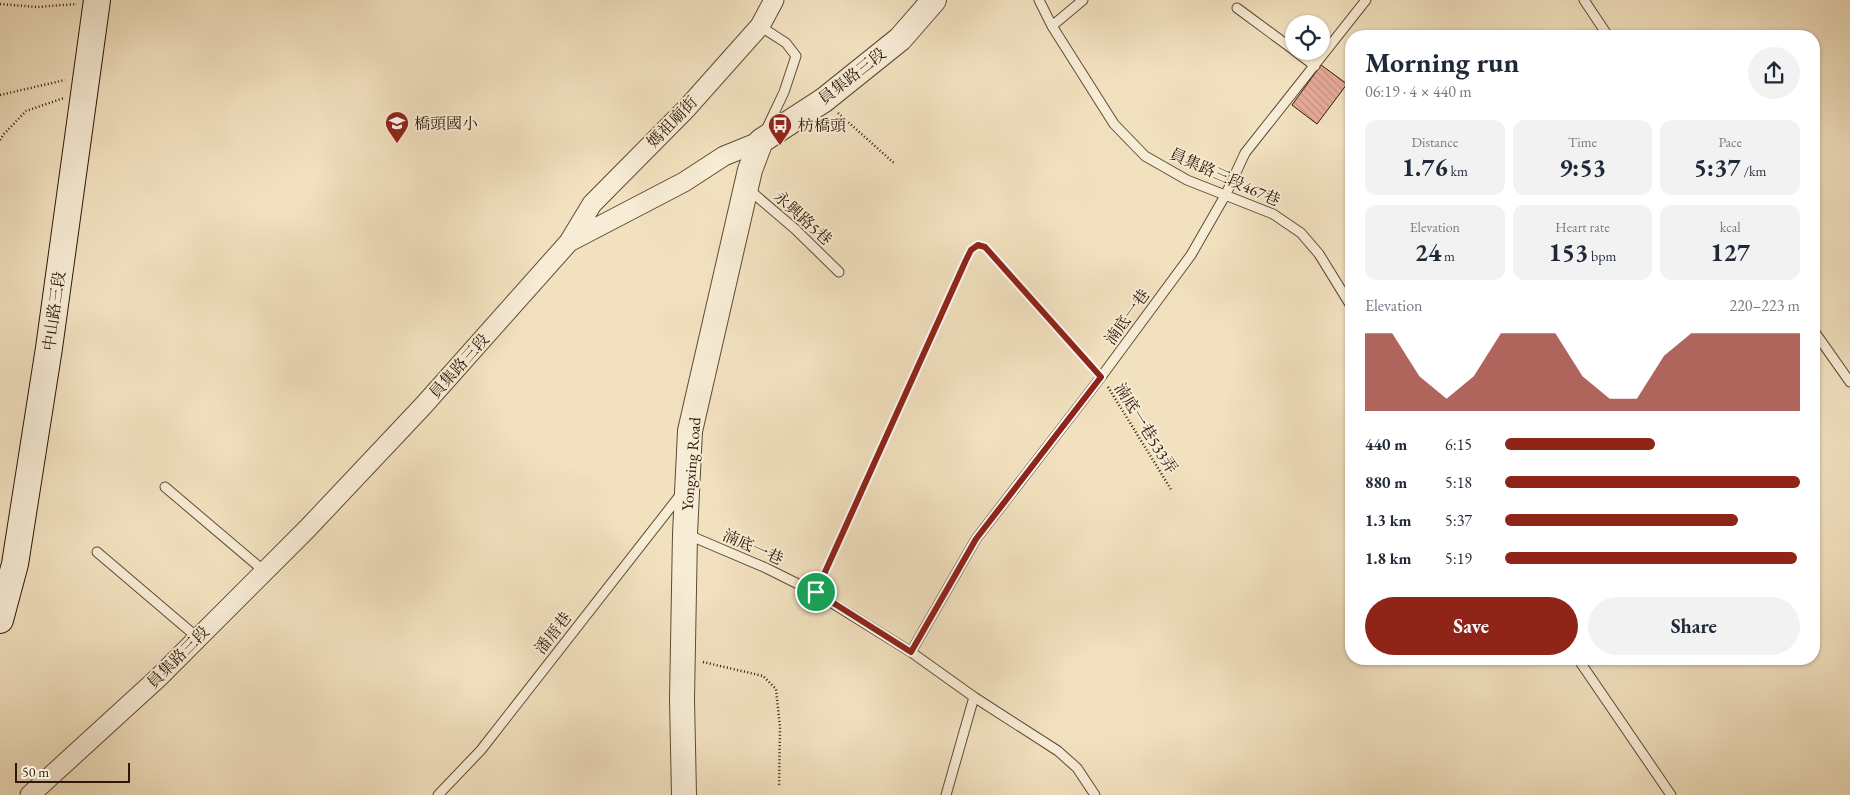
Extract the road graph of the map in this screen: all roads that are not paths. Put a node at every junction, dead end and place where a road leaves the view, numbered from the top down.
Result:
1 (774, 0) edge
2 (934, 0) edge
3 (1039, 0) edge
4 (1083, 0) edge
5 (1366, 0) edge
6 (1584, 0) edge
7 (96, 1) edge
8 (1237, 8) dead end
9 (760, 26) junction
10 (1052, 26) junction
11 (1604, 30) edge
12 (1285, 44) edge
13 (1307, 60) edge
14 (1315, 66) junction
15 (762, 141) junction
16 (746, 188) junction
17 (1226, 194) junction
18 (569, 242) junction
19 (839, 272) dead end
20 (1345, 296) edge
21 (1820, 340) edge
22 (1850, 382) edge
23 (688, 486) junction
24 (165, 487) dead end
25 (685, 534) junction
26 (97, 552) dead end
27 (264, 571) junction
28 (0, 620) edge
29 (198, 638) junction
30 (911, 652) junction
31 (1582, 665) edge
32 (974, 697) junction
33 (30, 795) edge
34 (438, 795) edge
35 (684, 795) edge
36 (946, 795) edge
37 (1095, 795) edge
38 (1672, 795) edge

1 - 9 street, 媽祖廟街
2 - 15 street, 員集路三段
3 - 10 lane, 員集路三段467巷
4 - 10 lane
5 - 14 lane, 湳底一巷
6 - 11 lane
7 - 28 main road, 中山路三段
8 - 12 lane
9 - 15 lane
9 - 18 street, 媽祖廟街
10 - 17 lane, 員集路三段467巷
13 - 14 lane
14 - 17 lane, 湳底一巷
15 - 16 street, Yongxing Road
15 - 18 street, 員集路三段
16 - 19 lane, 永興路5巷
16 - 23 street, Yongxing Road
17 - 20 lane, 員集路三段467巷
17 - 30 lane, 湳底一巷
18 - 27 street, 員集路三段
21 - 22 lane
23 - 25 street, Yongxing Road
23 - 34 lane, 潘厝巷
24 - 27 lane
25 - 30 lane, 湳底一巷
25 - 35 street, Yongxing Road
26 - 29 lane
27 - 29 street, 員集路三段
29 - 33 street, 員集路三段
30 - 32 lane, 湳底一巷
31 - 38 lane
32 - 36 lane
32 - 37 lane, 湳底一巷

